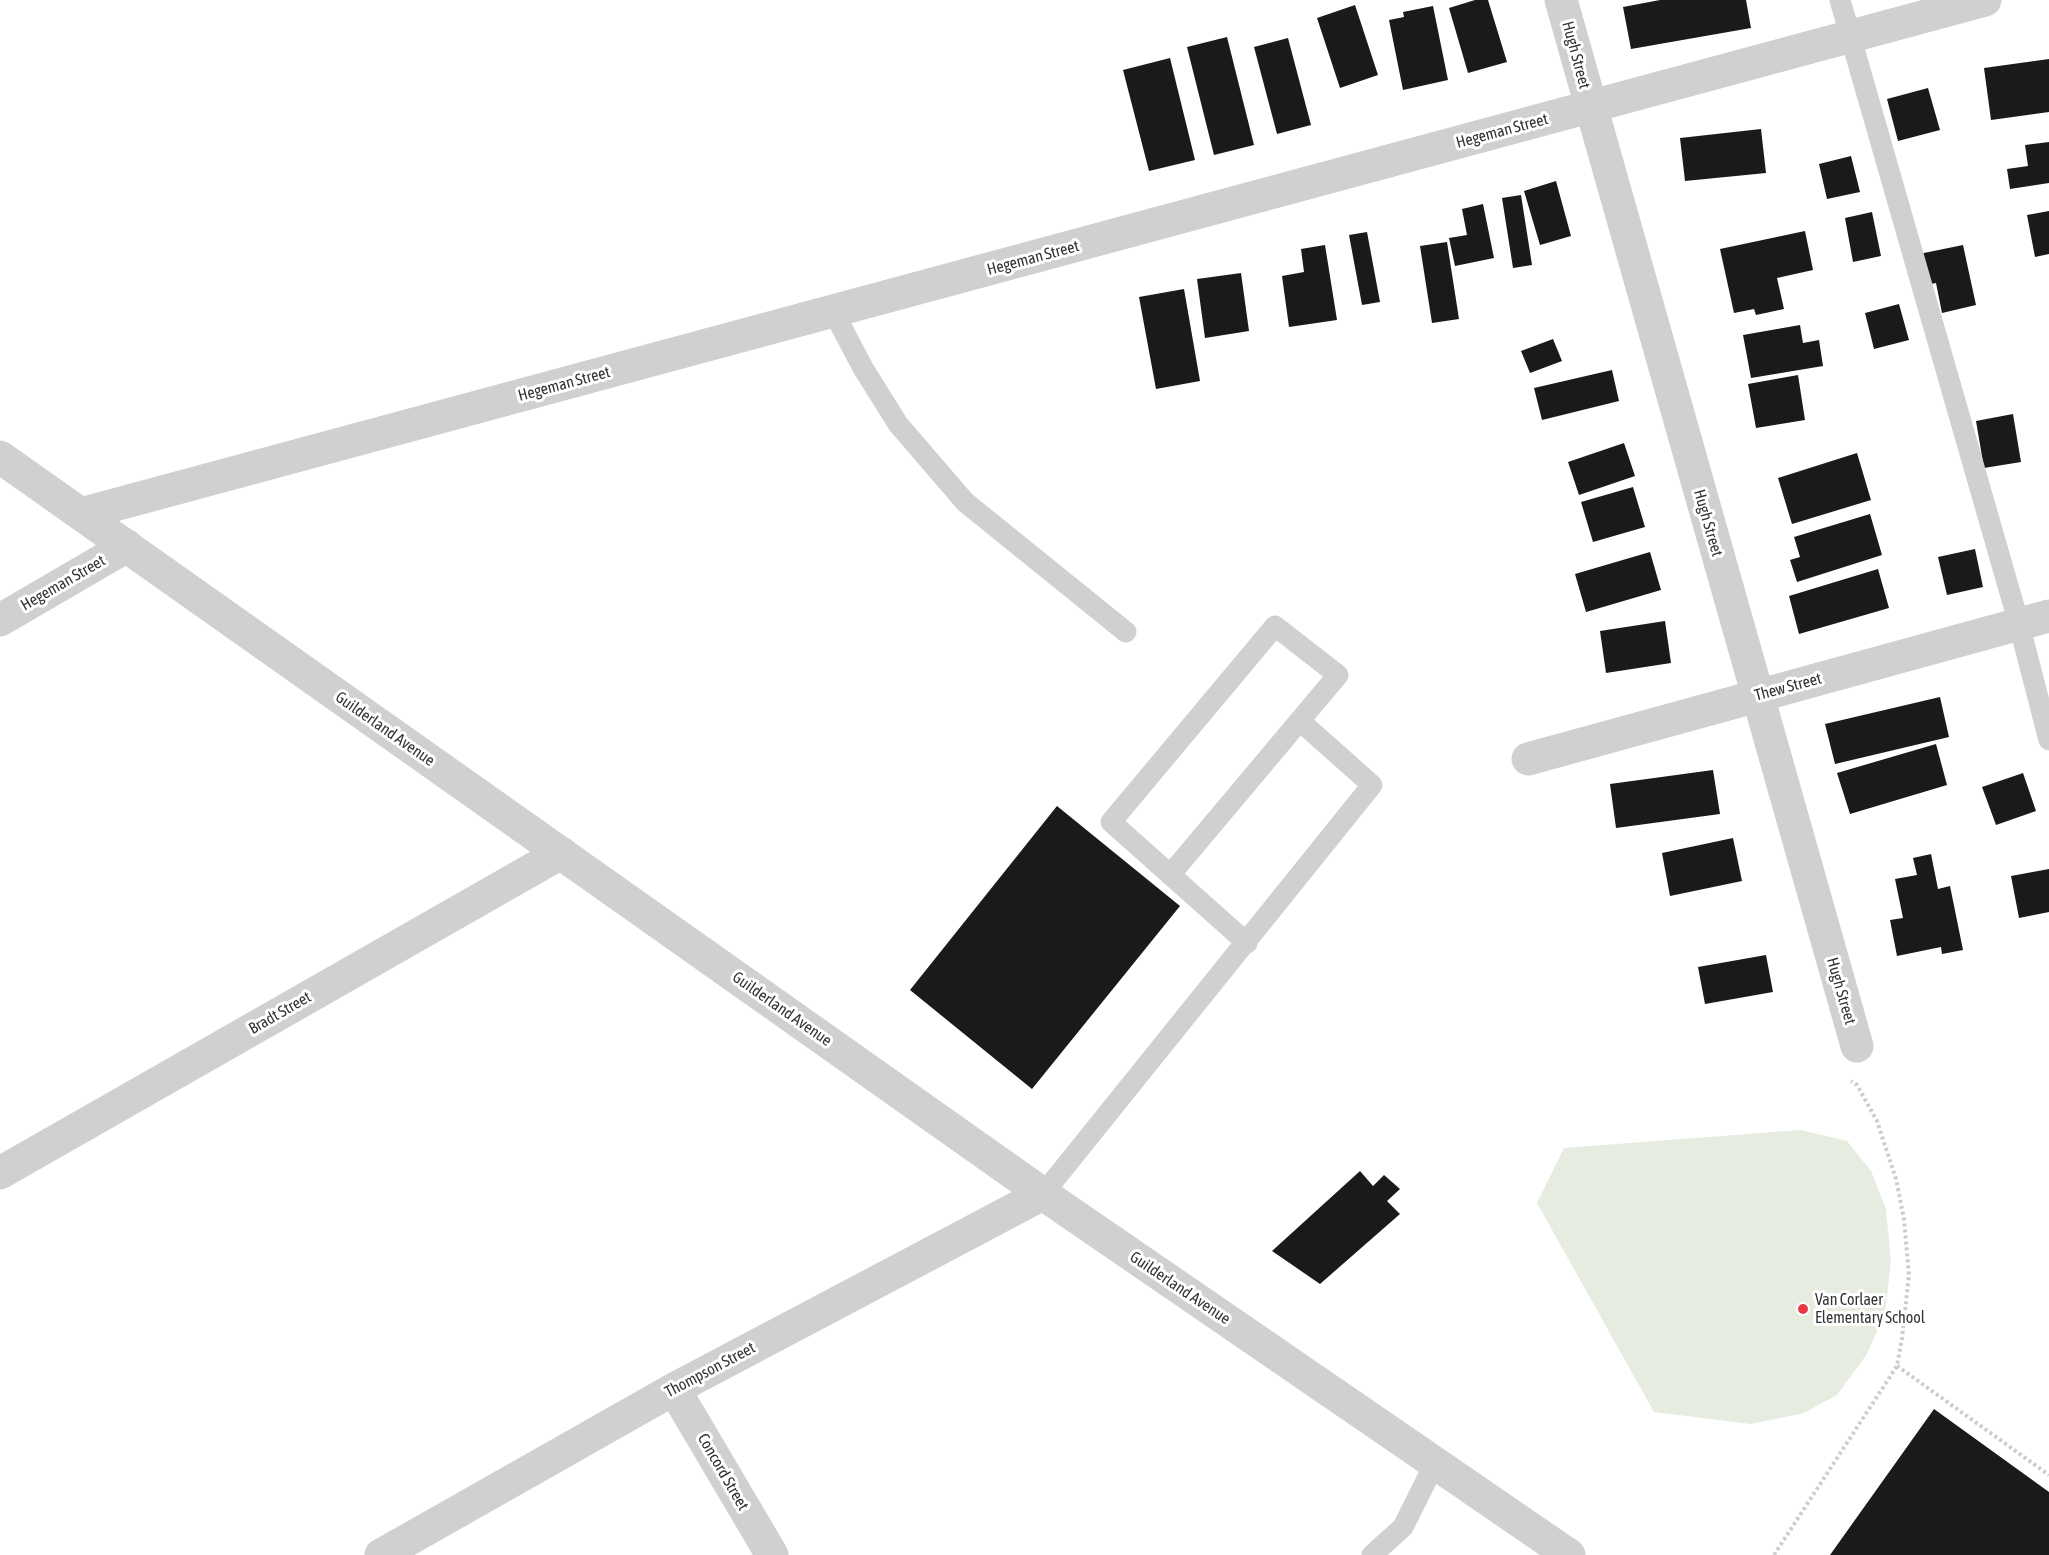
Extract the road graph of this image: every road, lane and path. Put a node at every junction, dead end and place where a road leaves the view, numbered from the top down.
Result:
1 (1561, 0) edge
2 (1840, 0) edge
3 (1984, 0) edge
4 (1850, 37) junction
5 (1590, 108) junction
6 (834, 311) junction
7 (0, 457) edge
8 (81, 514) junction
9 (127, 546) junction
10 (0, 620) edge
11 (2034, 620) edge
12 (1126, 632) dead end
13 (1757, 695) junction
14 (1300, 721) junction
15 (2049, 740) edge
16 (1528, 759) dead end
17 (561, 853) junction
18 (1170, 874) junction
19 (1247, 943) junction
20 (1857, 1046) dead end
21 (1849, 1080) dead end
22 (0, 1173) edge
23 (1043, 1194) junction
24 (1897, 1366) junction
25 (674, 1389) junction
26 (1435, 1463) junction
27 (2049, 1475) edge
28 (381, 1555) edge
29 (772, 1555) edge
30 (1372, 1555) edge
31 (1569, 1555) edge
32 (1774, 1555) edge

1 - 5 street, Hugh Street
2 - 4 lane
3 - 4 street, Hegeman Street
4 - 5 street, Hegeman Street
4 - 11 lane
5 - 6 street, Hegeman Street
5 - 13 street, Hugh Street
6 - 8 street, Hegeman Street
6 - 12 lane
7 - 8 street, Guilderland Avenue
8 - 9 street, Guilderland Avenue
9 - 10 street, Hegeman Street
9 - 17 street, Guilderland Avenue
11 - 13 street, Thew Street
11 - 15 lane
13 - 16 street, Thew Street
13 - 20 street, Hugh Street
14 - 18 lane
14 - 18 lane
14 - 19 lane
17 - 22 street, Bradt Street
17 - 23 street, Guilderland Avenue
18 - 19 lane
19 - 23 lane
21 - 24 path
23 - 25 street, Thompson Street
23 - 26 street, Guilderland Avenue
24 - 27 path
24 - 32 path
25 - 28 street, Thompson Street
25 - 29 street, Concord Street
26 - 30 lane
26 - 31 street, Guilderland Avenue

